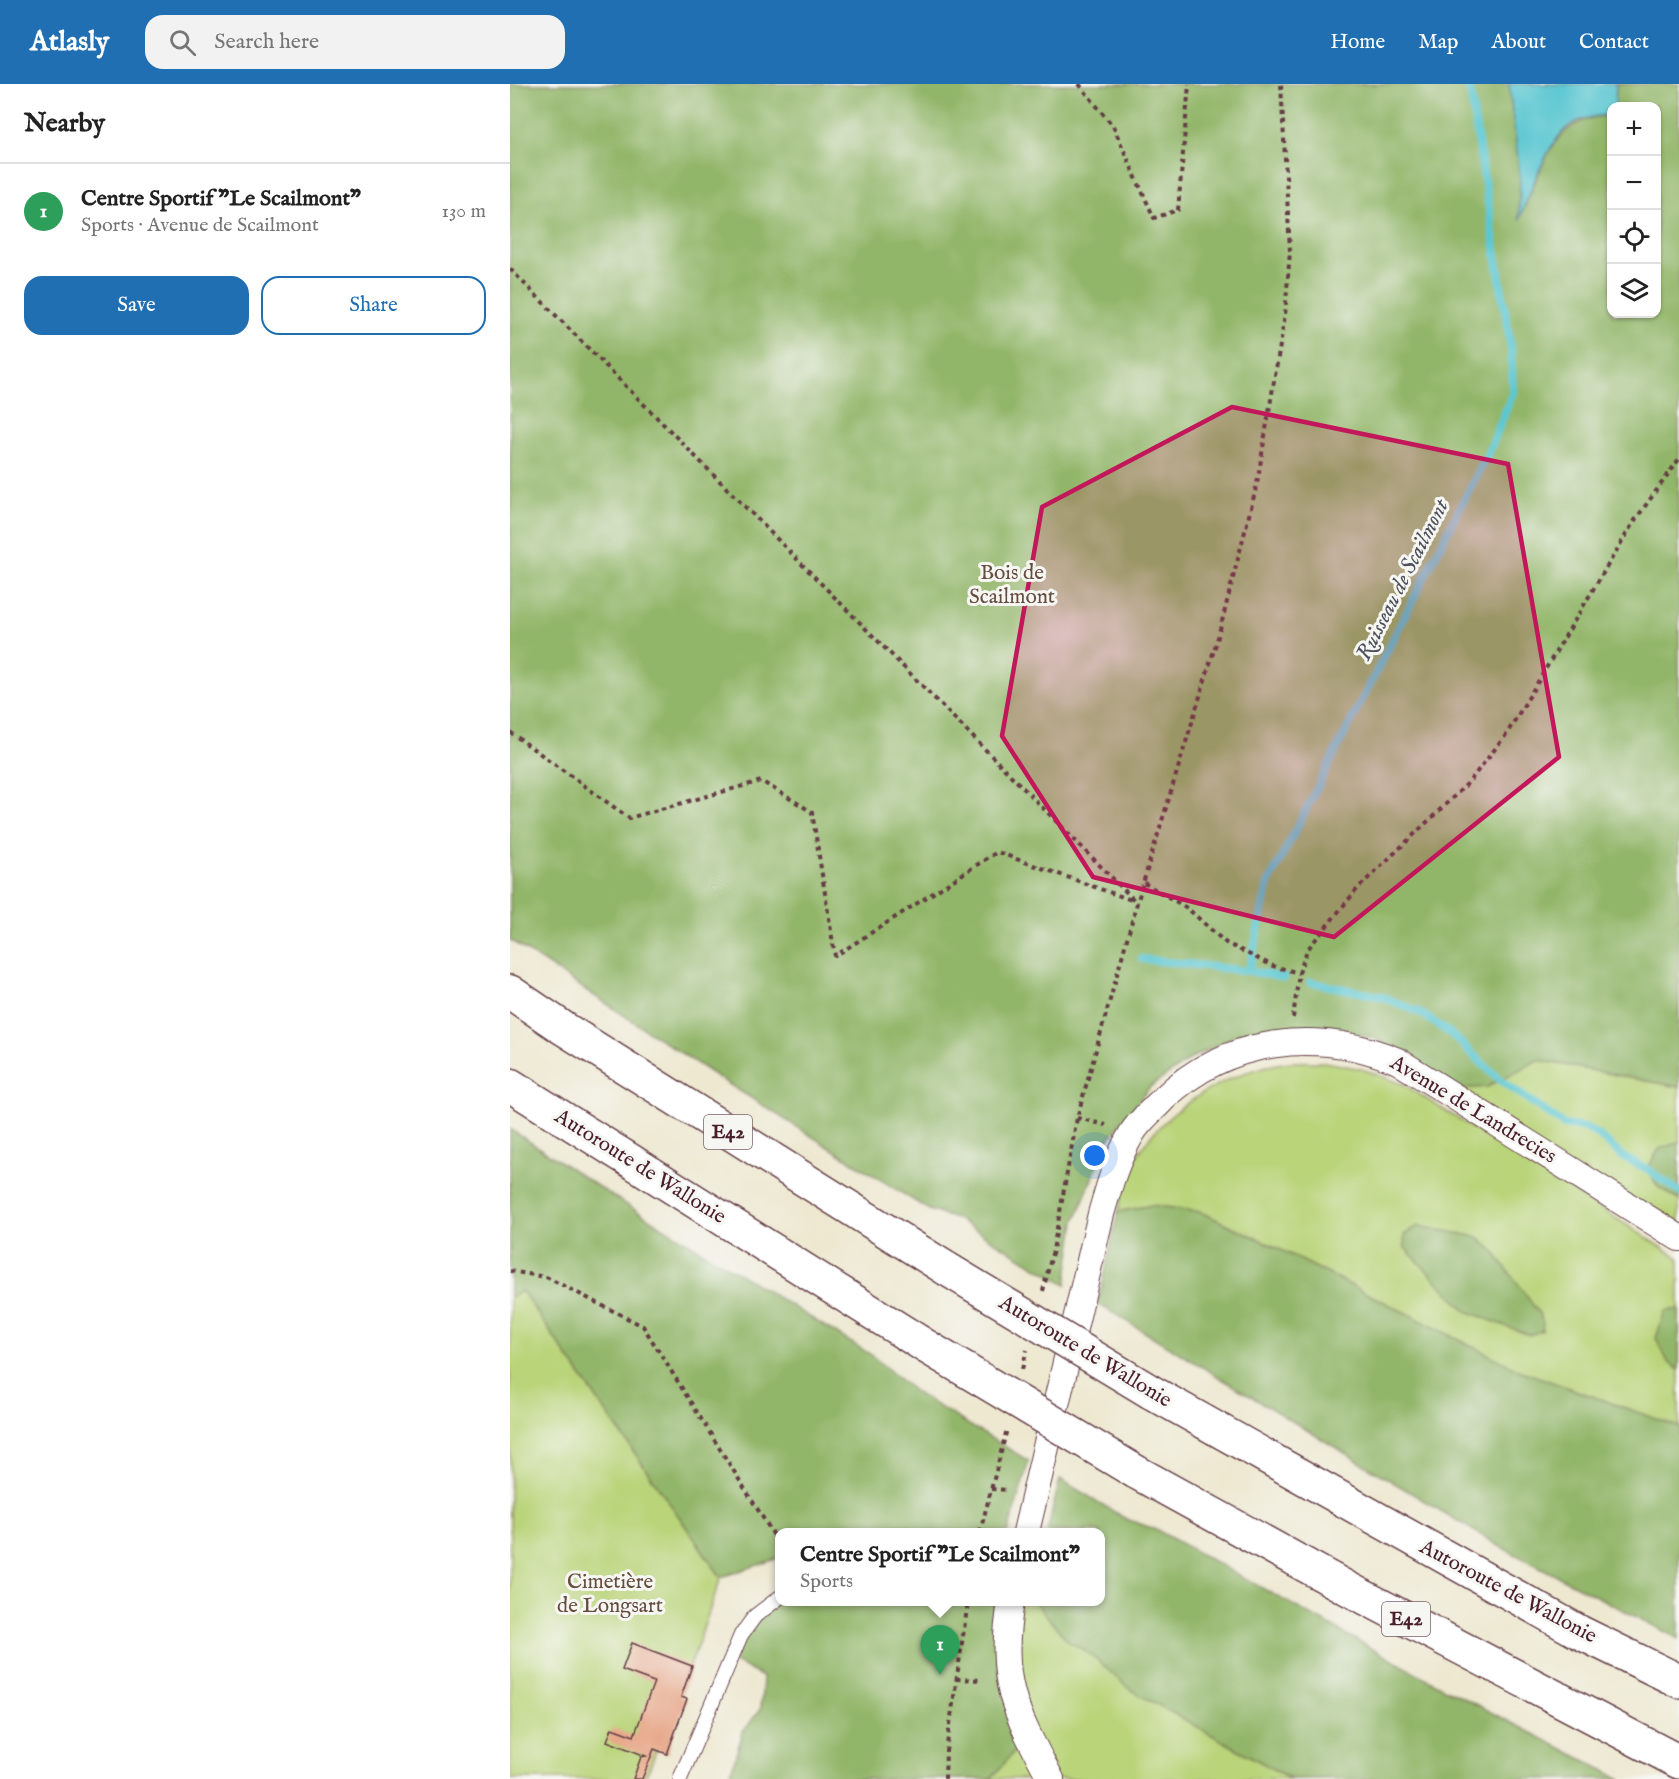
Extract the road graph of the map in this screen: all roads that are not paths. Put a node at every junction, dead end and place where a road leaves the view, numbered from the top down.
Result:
1 (510, 992) edge
2 (510, 1085) edge
3 (1679, 1238) edge
4 (1027, 1528) edge
5 (775, 1601) edge
6 (1011, 1606) edge
7 (1679, 1681) edge
8 (1679, 1762) edge
9 (680, 1779) edge
10 (1051, 1779) edge

1 - 7 highway, Autoroute de Wallonie / E42, bridge
2 - 8 highway, Autoroute de Wallonie / E42, bridge
3 - 4 street, Avenue de Landrecies
5 - 9 lane
6 - 10 street

